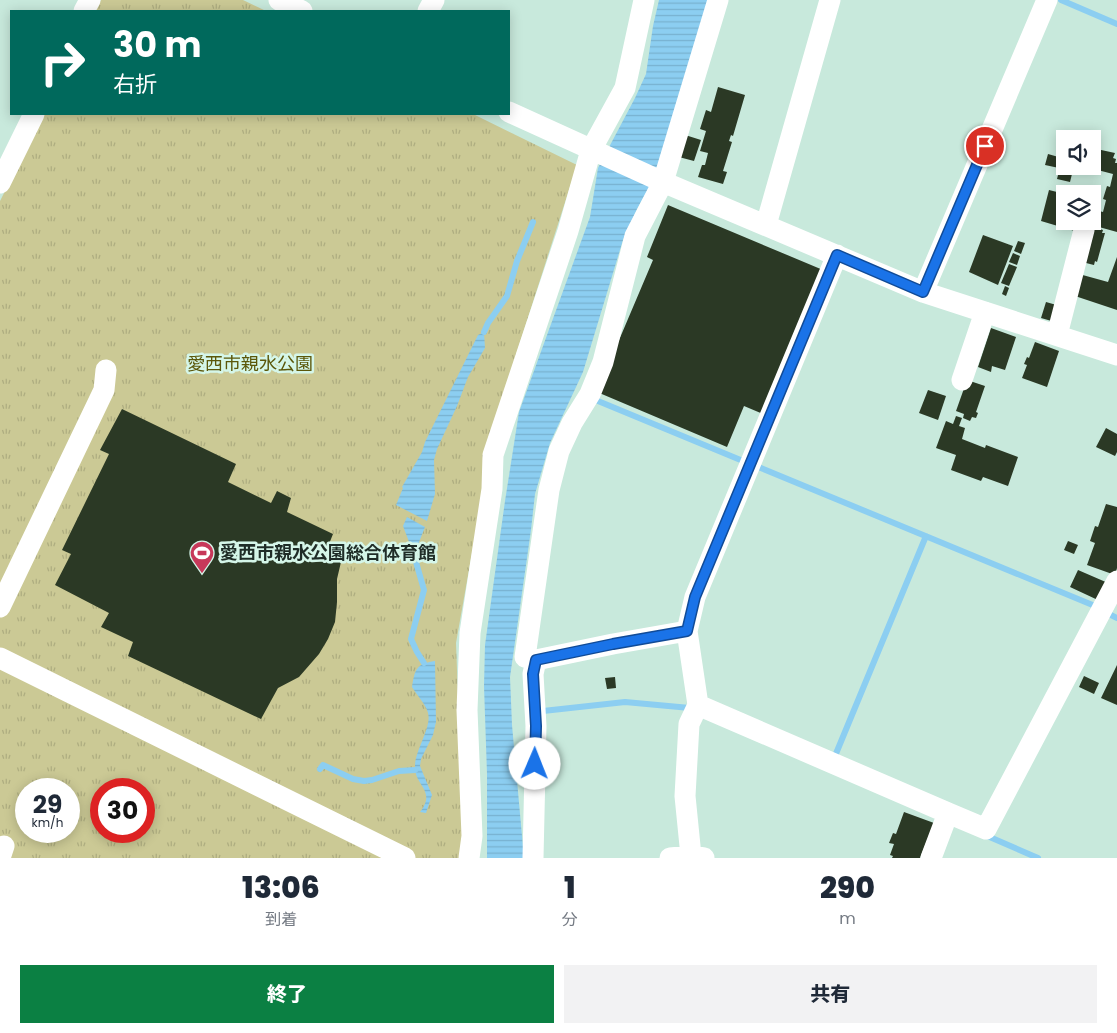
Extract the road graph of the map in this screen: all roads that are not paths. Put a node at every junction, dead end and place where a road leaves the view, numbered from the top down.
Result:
1 (279, 0) edge
2 (644, 0) edge
3 (718, 0) edge
4 (830, 0) edge
5 (1047, 0) edge
6 (300, 10) edge
7 (510, 112) edge
8 (34, 115) edge
9 (594, 151) junction
10 (662, 181) junction
11 (0, 183) edge
12 (766, 225) junction
13 (1084, 230) dead end
14 (837, 255) junction
15 (923, 292) junction
16 (984, 312) junction
17 (1057, 335) junction
18 (1117, 355) edge
19 (106, 370) dead end
20 (962, 380) dead end
21 (1117, 581) edge
22 (0, 607) edge
23 (687, 631) junction
24 (0, 658) edge
25 (536, 660) junction
26 (698, 706) junction
27 (948, 812) junction
28 (698, 857) edge
29 (406, 858) edge
30 (469, 858) edge
31 (533, 858) edge
32 (670, 858) edge
33 (931, 858) edge

1 - 6 street
2 - 9 street
3 - 10 street
4 - 12 street
5 - 15 street
7 - 9 street
8 - 11 street
9 - 10 street
9 - 30 street
10 - 12 street
10 - 25 street
12 - 14 street
13 - 17 street
14 - 15 street
14 - 23 street
15 - 16 street
16 - 17 street
16 - 20 street
17 - 18 street
19 - 22 street
21 - 27 street
23 - 25 street
23 - 26 street
24 - 29 street
25 - 31 street
26 - 27 street
26 - 28 street
27 - 33 street
28 - 32 street

